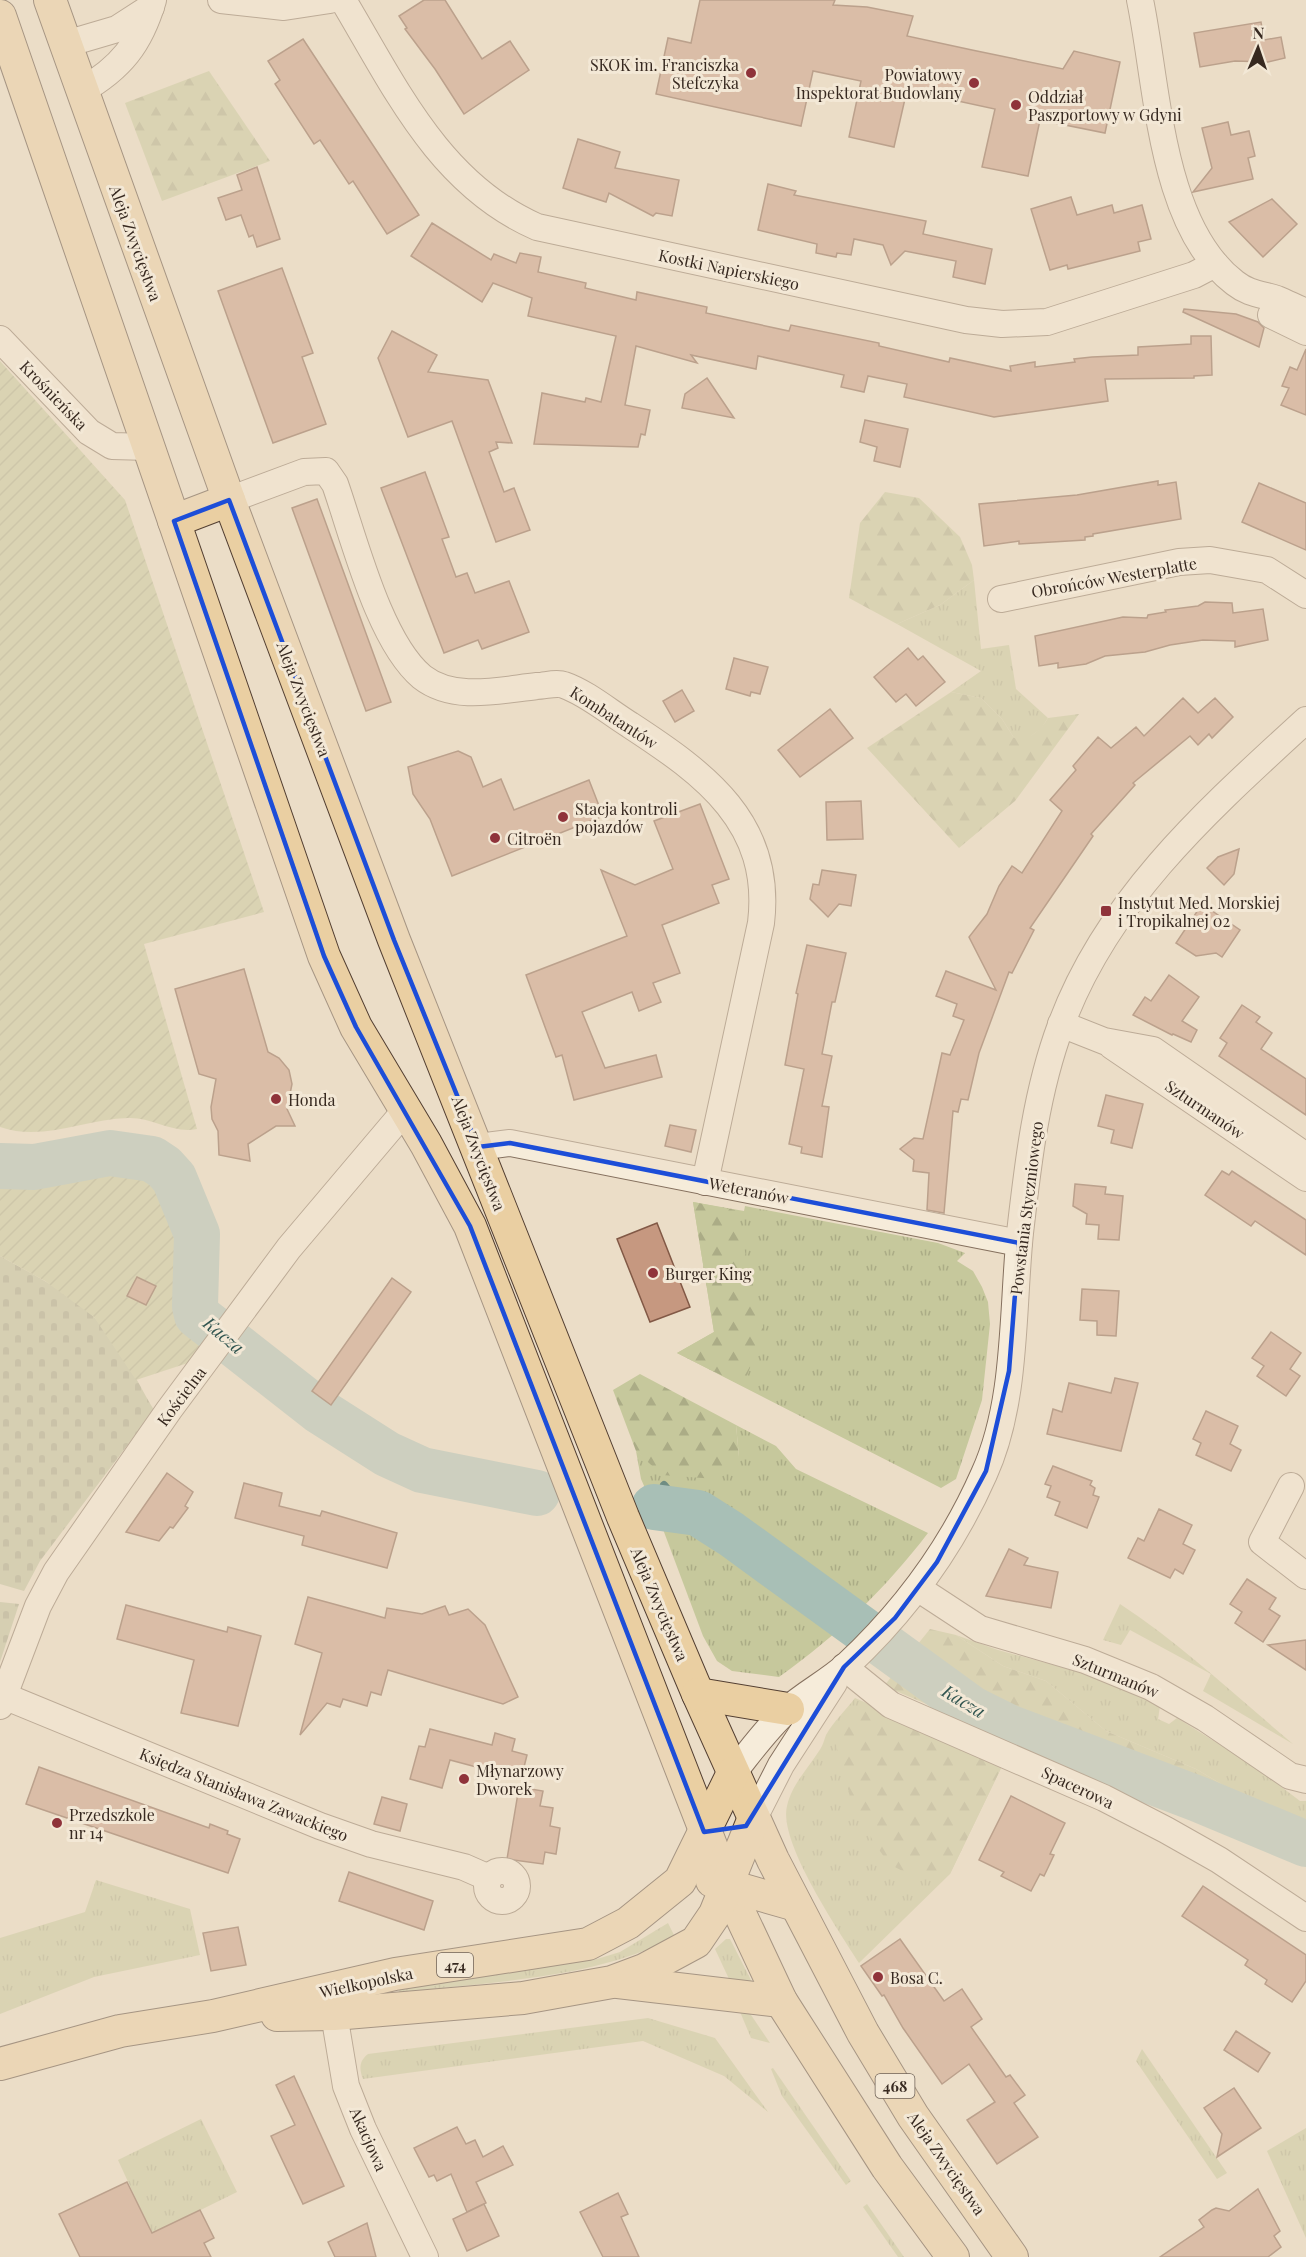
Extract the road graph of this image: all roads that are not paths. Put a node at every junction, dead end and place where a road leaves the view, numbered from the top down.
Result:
1 (50, 0) edge
2 (221, 0) edge
3 (330, 0) edge
4 (343, 0) edge
5 (1140, 0) edge
6 (152, 3) edge
7 (0, 16) edge
8 (66, 44) junction
9 (81, 91) junction
10 (1215, 264) junction
11 (1254, 295) junction
12 (1306, 312) edge
13 (1306, 332) edge
14 (0, 339) edge
15 (149, 447) junction
16 (229, 500) junction
17 (174, 521) junction
18 (1302, 595) edge
19 (1001, 599) dead end
20 (1306, 720) edge
21 (1062, 1024) junction
22 (1104, 1041) junction
23 (405, 1112) junction
24 (478, 1147) junction
25 (1306, 1156) edge
26 (1306, 1178) edge
27 (705, 1182) junction
28 (1019, 1243) junction
29 (1291, 1486) dead end
30 (1306, 1576) edge
31 (919, 1588) junction
32 (848, 1664) junction
33 (698, 1694) junction
34 (2, 1701) edge
35 (788, 1709) junction
36 (733, 1773) junction
37 (1306, 1780) edge
38 (754, 1818) junction
39 (704, 1832) junction
40 (489, 1878) dead end
41 (680, 1881) junction
42 (726, 1884) junction
43 (796, 1905) junction
44 (1306, 1918) edge
45 (612, 1982) junction
46 (781, 2001) junction
47 (334, 2014) junction
48 (213, 2016) junction
49 (0, 2064) edge
50 (425, 2257) edge
51 (953, 2257) edge
52 (1012, 2257) edge

1 - 8 main road, Aleja Zwycięstwa / 468
2 - 3 street
4 - 10 street, Kostki Napierskiego
5 - 10 street
6 - 8 street
6 - 9 street
7 - 15 main road
8 - 9 main road, Aleja Zwycięstwa / 468
9 - 16 main road, Aleja Zwycięstwa / 468
10 - 11 street
11 - 12 street
11 - 13 street
14 - 15 street, Krośnieńska
15 - 17 main road
16 - 17 main road
16 - 24 main road, Aleja Zwycięstwa / 468
16 - 27 street, Kombatantów
17 - 23 main road
18 - 19 street, Obrońców Westerplatte
20 - 21 street, Powstania Styczniowego
21 - 22 street, Szturmanów
21 - 28 street, Powstania Styczniowego
22 - 25 street, Szturmanów
22 - 26 street, Szturmanów
23 - 34 street, Kościelna
23 - 39 main road
24 - 27 street, Weteranów
24 - 33 main road, Aleja Zwycięstwa / 468
27 - 28 street, Weteranów
28 - 31 street, Powstania Styczniowego
29 - 30 street
31 - 32 street, Powstania Styczniowego
31 - 37 street, Szturmanów
32 - 35 street, Powstania Styczniowego
32 - 38 street, Powstania Styczniowego
32 - 44 street, Spacerowa
33 - 35 main road
33 - 36 main road, Aleja Zwycięstwa / 468
34 - 40 street, Księdza Stanisława Zawackiego
35 - 36 street, Powstania Styczniowego
36 - 38 main road, Aleja Zwycięstwa / 468
36 - 39 main road, Powstania Styczniowego
38 - 39 main road
38 - 42 main road, Powstania Styczniowego / 474
38 - 43 main road, Aleja Zwycięstwa / 468
39 - 41 main road, Wielkopolska / 474
39 - 42 main road
41 - 42 main road
41 - 48 main road, Wielkopolska / 474
42 - 43 main road
42 - 45 main road, Wielkopolska / 474
42 - 46 main road
43 - 52 main road, Aleja Zwycięstwa / 468
45 - 46 main road, Wielkopolska / 474
45 - 47 main road, Wielkopolska / 474
46 - 51 main road
47 - 48 main road, Wielkopolska / 474
47 - 50 street, Akacjowa
48 - 49 main road, Wielkopolska / 474

